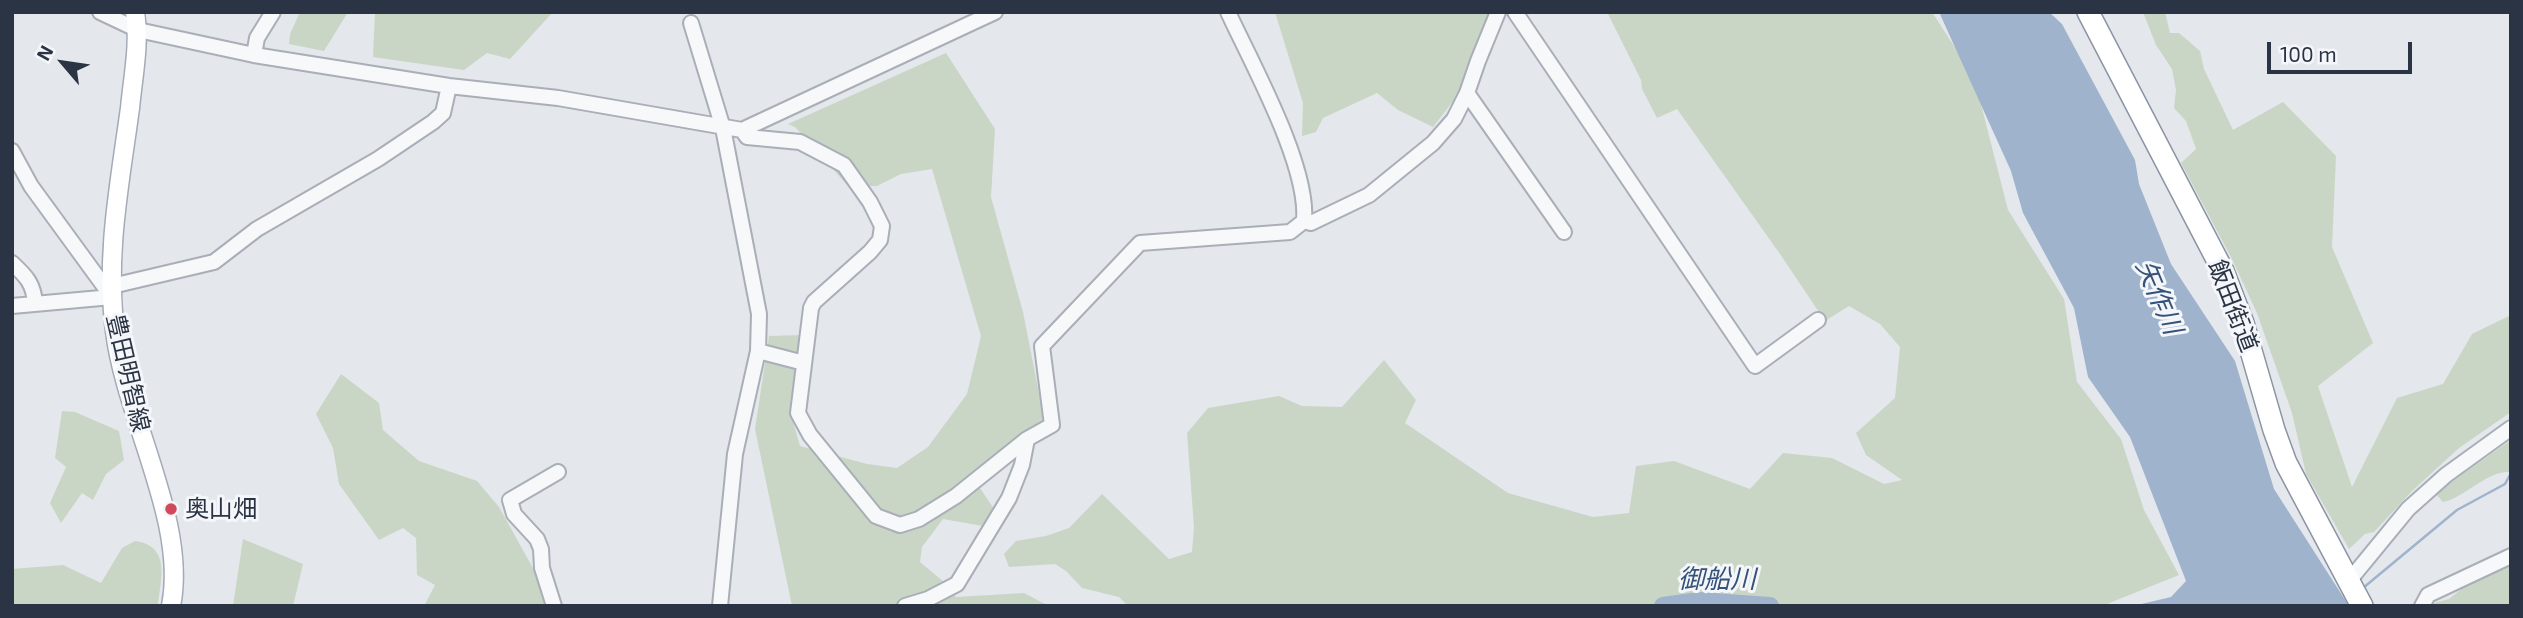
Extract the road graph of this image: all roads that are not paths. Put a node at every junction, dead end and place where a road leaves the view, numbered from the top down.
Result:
1 (100, 12) edge
2 (273, 12) edge
3 (995, 12) edge
4 (1228, 12) edge
5 (1498, 12) edge
6 (1515, 12) edge
7 (2088, 12) edge
8 (136, 21) edge
9 (691, 23) dead end
10 (254, 55) junction
11 (449, 86) junction
12 (1467, 93) junction
13 (723, 128) junction
14 (742, 130) junction
15 (12, 151) edge
16 (1304, 221) junction
17 (1564, 232) dead end
18 (12, 263) edge
19 (112, 291) junction
20 (35, 303) junction
21 (12, 306) edge
22 (1818, 320) dead end
23 (758, 351) junction
24 (804, 363) junction
25 (2511, 428) edge
26 (1027, 439) junction
27 (558, 472) dead end
28 (2511, 555) edge
29 (2349, 584) junction
30 (171, 606) edge
31 (554, 606) edge
32 (720, 606) edge
33 (905, 606) edge
34 (2362, 606) edge
35 (2422, 606) edge

1 - 8 street
2 - 10 street
3 - 14 street
4 - 16 street
5 - 12 street
6 - 22 street
7 - 29 highway, 飯田街道
8 - 10 street
8 - 19 main road, 豊田明智線
9 - 13 street
10 - 11 street
11 - 13 street
11 - 19 street
12 - 16 street
12 - 17 street
13 - 14 street
13 - 23 street
14 - 24 street
15 - 19 street
16 - 26 street
18 - 20 street
19 - 20 street
19 - 30 main road, 豊田明智線
20 - 21 street
23 - 24 street
23 - 32 street
24 - 26 street
25 - 29 street
26 - 33 street
27 - 31 street
28 - 35 street
29 - 34 highway, 飯田街道

